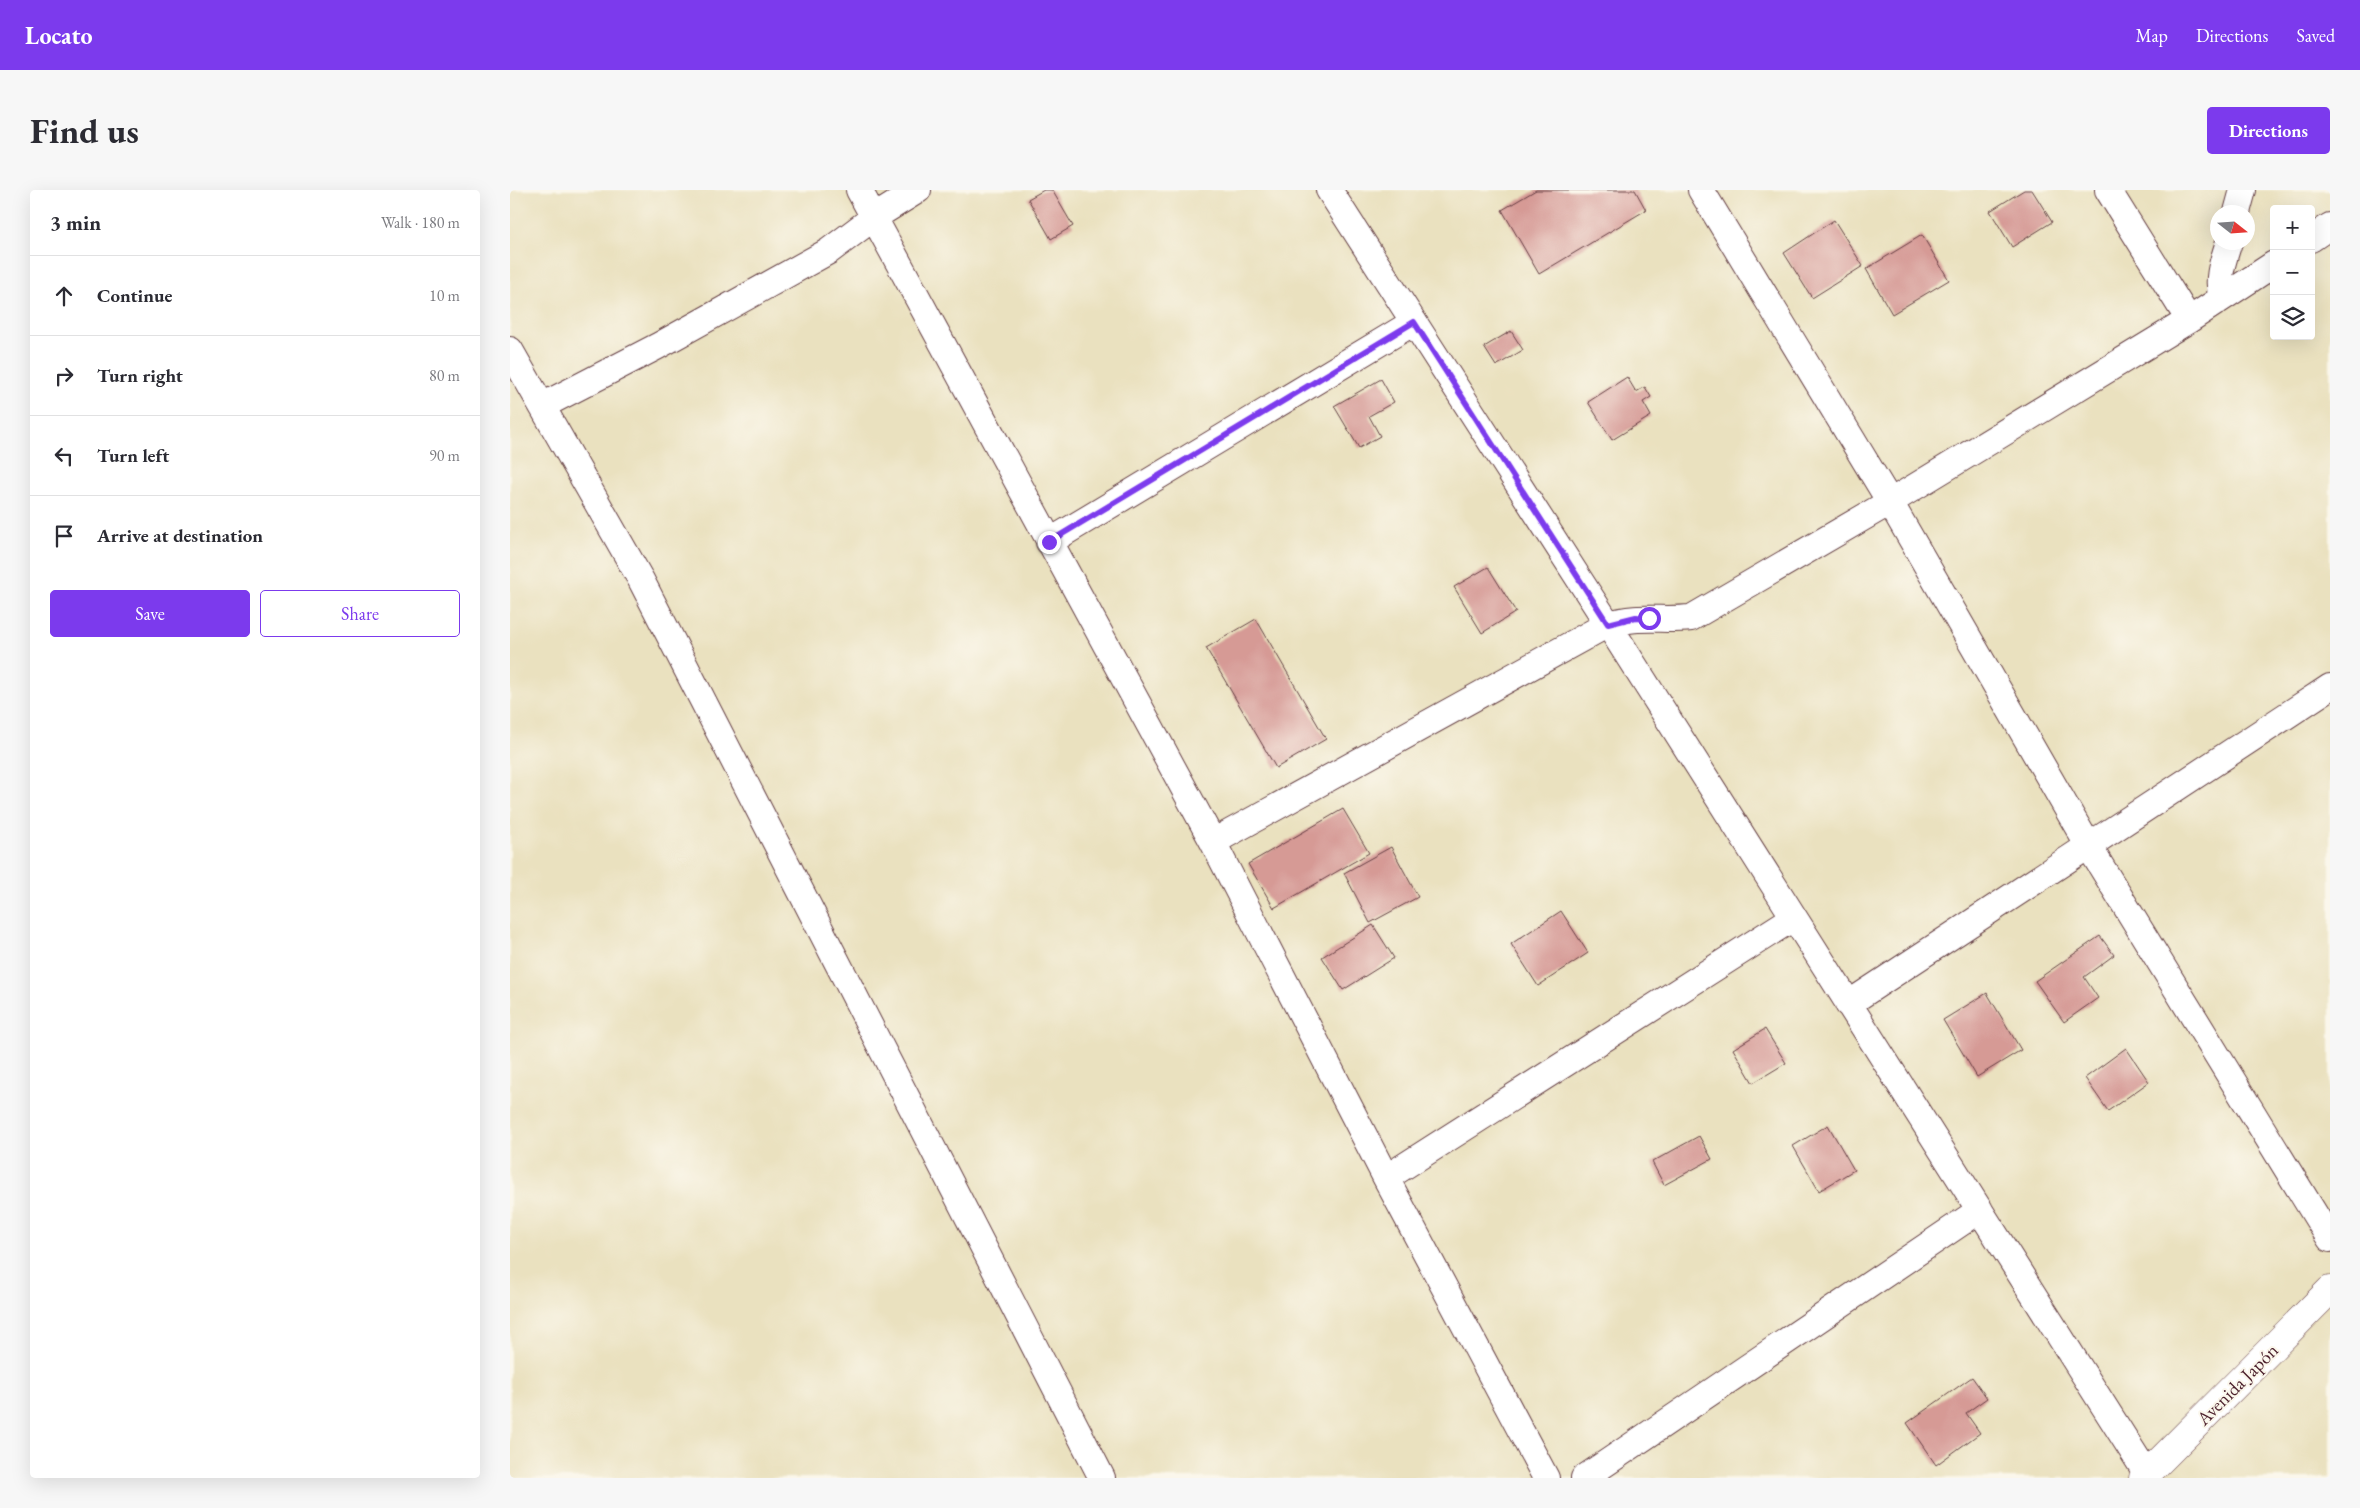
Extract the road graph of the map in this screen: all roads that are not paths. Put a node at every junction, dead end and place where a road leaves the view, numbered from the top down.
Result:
1 (859, 190) edge
2 (918, 190) edge
3 (1329, 190) edge
4 (1701, 190) edge
5 (2108, 190) edge
6 (2243, 190) edge
7 (2239, 205) edge
8 (873, 218) junction
9 (2330, 226) edge
10 (2315, 236) edge
11 (2227, 250) edge
12 (2270, 267) edge
13 (2222, 298) junction
14 (2189, 320) junction
15 (1414, 322) junction
16 (510, 350) edge
17 (542, 406) junction
18 (1890, 502) junction
19 (1049, 542) junction
20 (1608, 624) junction
21 (2330, 687) edge
22 (1213, 842) junction
23 (2088, 845) junction
24 (1793, 918) junction
25 (1848, 1004) junction
26 (1386, 1178) junction
27 (1980, 1210) junction
28 (2330, 1239) edge
29 (2330, 1290) edge
30 (2145, 1476) edge
31 (1102, 1478) edge
32 (1546, 1478) edge
33 (1584, 1478) edge

1 - 8 street
2 - 8 street
3 - 15 street
4 - 18 street
5 - 14 street
6 - 7 street
8 - 17 street
8 - 19 street
9 - 10 street
11 - 13 street
12 - 13 street
13 - 14 street
14 - 18 street
15 - 19 street
15 - 20 street
16 - 17 street
17 - 31 street
18 - 20 street
18 - 23 street
19 - 22 street
20 - 22 street
20 - 24 street
21 - 23 street
22 - 26 street
23 - 25 street
23 - 28 street
24 - 25 street
24 - 26 street
25 - 27 street
26 - 32 street
27 - 30 street
27 - 33 street
29 - 30 street, Avenida Japón

